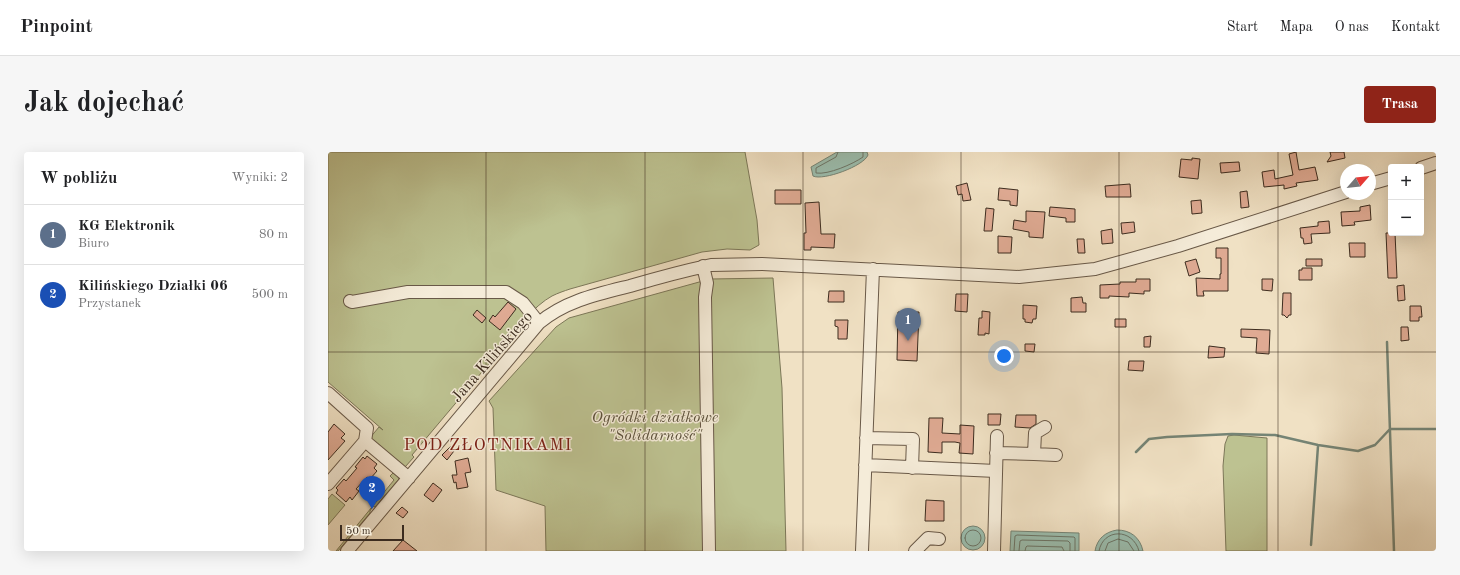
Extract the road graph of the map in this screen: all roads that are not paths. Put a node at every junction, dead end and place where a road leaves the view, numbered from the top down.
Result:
1 (1436, 163) edge
2 (1424, 167) edge
3 (1388, 179) edge
4 (1376, 182) edge
5 (1340, 194) edge
6 (703, 266) junction
7 (873, 269) junction
8 (350, 301) dead end
9 (535, 318) junction
10 (328, 393) edge
11 (1045, 428) dead end
12 (997, 436) dead end
13 (866, 438) junction
14 (365, 441) junction
15 (996, 453) junction
16 (1034, 454) junction
17 (1056, 455) dead end
18 (865, 465) junction
19 (912, 468) junction
20 (996, 471) junction
21 (409, 478) junction
22 (328, 484) edge
23 (939, 539) dead end
24 (354, 549) edge
25 (709, 551) edge
26 (862, 551) edge
27 (915, 551) edge
28 (994, 551) edge

1 - 2 street
3 - 4 street
5 - 7 street, Jana Kilińskiego
6 - 7 street, Jana Kilińskiego
6 - 9 street, Jana Kilińskiego
6 - 25 street
7 - 13 street
8 - 9 street
9 - 21 street, Jana Kilińskiego
10 - 14 street
11 - 16 street
12 - 15 street
13 - 18 street
13 - 19 street
14 - 21 street
14 - 22 street
15 - 16 street
15 - 20 street
16 - 17 street
18 - 19 street
18 - 26 street
19 - 20 street
20 - 28 street
21 - 24 street, Jana Kilińskiego
23 - 27 street

